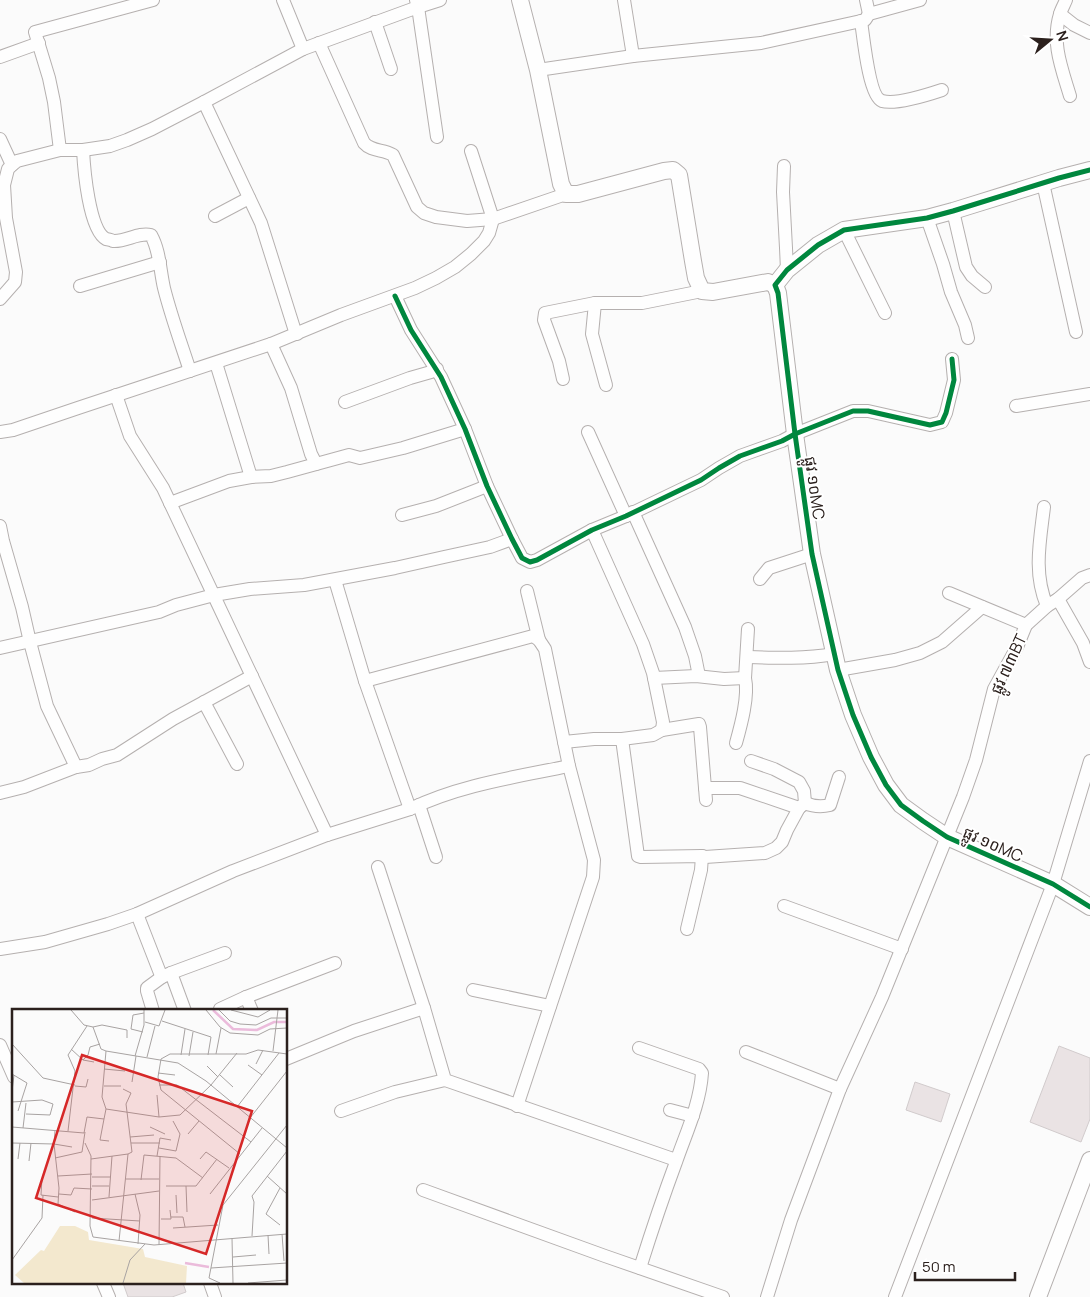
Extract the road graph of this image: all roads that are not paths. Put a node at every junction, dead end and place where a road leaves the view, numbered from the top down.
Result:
1 (153, 0) edge
2 (283, 0) edge
3 (440, 0) edge
4 (520, 0) edge
5 (624, 0) edge
6 (866, 0) edge
7 (920, 0) edge
8 (1066, 0) edge
9 (417, 3) edge
10 (1060, 14) junction
11 (865, 17) junction
12 (375, 22) junction
13 (1090, 33) edge
14 (39, 43) junction
15 (319, 43) junction
16 (303, 49) junction
17 (633, 56) junction
18 (0, 57) edge
19 (391, 70) dead end
20 (538, 70) junction
21 (942, 90) dead end
22 (1070, 96) dead end
23 (204, 102) junction
24 (437, 137) dead end
25 (0, 140) edge
26 (60, 150) junction
27 (83, 150) junction
28 (472, 151) dead end
29 (12, 164) junction
30 (784, 166) dead end
31 (1090, 170) edge
32 (1043, 183) junction
33 (566, 194) junction
34 (249, 198) junction
35 (953, 211) junction
36 (215, 216) dead end
37 (927, 218) junction
38 (493, 219) junction
39 (844, 230) junction
40 (160, 262) junction
41 (786, 270) junction
42 (776, 285) junction
43 (80, 286) dead end
44 (985, 287) dead end
45 (702, 291) junction
46 (395, 296) junction
47 (0, 299) edge
48 (595, 303) junction
49 (885, 313) dead end
50 (1076, 332) dead end
51 (297, 334) junction
52 (968, 338) dead end
53 (272, 344) junction
54 (952, 359) dead end
55 (216, 363) junction
56 (437, 369) junction
57 (190, 371) junction
58 (563, 378) dead end
59 (606, 385) dead end
60 (1090, 394) edge
61 (116, 395) junction
62 (345, 402) dead end
63 (1016, 406) dead end
64 (465, 429) junction
65 (0, 432) edge
66 (588, 432) dead end
67 (795, 434) junction
68 (316, 464) junction
69 (251, 477) junction
70 (487, 486) junction
71 (170, 502) junction
72 (1044, 507) dead end
73 (402, 514) dead end
74 (630, 514) junction
75 (0, 526) edge
76 (592, 530) junction
77 (512, 539) junction
78 (812, 554) junction
79 (5, 562) edge
80 (1090, 575) edge
81 (760, 579) dead end
82 (334, 580) junction
83 (526, 591) dead end
84 (949, 593) dead end
85 (214, 596) junction
86 (1058, 599) junction
87 (1047, 606) junction
88 (982, 607) junction
89 (1026, 624) junction
90 (748, 629) dead end
91 (539, 640) junction
92 (30, 642) junction
93 (0, 648) edge
94 (747, 657) junction
95 (836, 662) junction
96 (1090, 662) edge
97 (252, 676) junction
98 (699, 676) junction
99 (654, 678) junction
100 (745, 678) junction
101 (365, 681) junction
102 (204, 702) junction
103 (662, 730) junction
104 (622, 739) junction
105 (564, 742) junction
106 (736, 743) dead end
107 (751, 761) dead end
108 (1090, 761) edge
109 (237, 764) dead end
110 (569, 766) junction
111 (76, 767) junction
112 (840, 777) dead end
113 (0, 793) edge
114 (802, 805) junction
115 (414, 807) junction
116 (326, 835) junction
117 (947, 837) junction
118 (702, 856) junction
119 (436, 858) dead end
120 (378, 867) dead end
121 (1053, 884) junction
122 (784, 906) dead end
123 (1090, 908) edge
124 (137, 914) junction
125 (687, 929) dead end
126 (0, 948) edge
127 (902, 949) junction
128 (224, 953) dead end
129 (335, 962) dead end
130 (166, 975) junction
131 (473, 990) dead end
132 (246, 997) junction
133 (550, 1006) junction
134 (424, 1008) junction
135 (152, 1009) edge
136 (184, 1009) edge
137 (222, 1009) edge
138 (251, 1009) edge
139 (0, 1045) edge
140 (639, 1048) dead end
141 (746, 1052) dead end
142 (288, 1058) edge
143 (12, 1072) edge
144 (445, 1080) junction
145 (840, 1089) junction
146 (517, 1106) junction
147 (670, 1110) dead end
148 (341, 1111) dead end
149 (693, 1116) junction
150 (676, 1160) junction
151 (1090, 1160) edge
152 (1085, 1184) edge
153 (423, 1190) dead end
154 (640, 1268) junction
155 (103, 1284) edge
156 (210, 1284) edge
157 (108, 1297) edge
158 (215, 1297) edge
159 (723, 1297) edge
160 (766, 1297) edge
161 (895, 1297) edge
162 (1038, 1297) edge

1 - 14 street
2 - 16 street
3 - 9 street
4 - 20 street
5 - 17 street
6 - 11 street
7 - 11 street
8 - 10 street
9 - 12 street
9 - 24 street
10 - 13 street
10 - 22 street
11 - 17 street
11 - 21 street
12 - 15 street
12 - 19 street
14 - 18 street
14 - 26 street
15 - 16 street
15 - 38 street
16 - 23 street
17 - 20 street
20 - 33 street
23 - 27 street
23 - 34 street
25 - 29 street
26 - 27 street
26 - 29 street
27 - 40 street
28 - 38 street
29 - 47 street
30 - 41 street
31 - 32 street
32 - 35 street
32 - 50 street
33 - 38 street
33 - 45 street
34 - 36 street
34 - 51 street
35 - 37 street
35 - 44 street
37 - 39 street
37 - 52 street
38 - 46 street
39 - 41 street
39 - 49 street
40 - 43 street
40 - 57 street
41 - 42 street
42 - 45 street
42 - 67 street, ផ្លូវ ១០MC
45 - 48 street
46 - 51 street
46 - 56 street
48 - 58 street
48 - 59 street
51 - 53 street
53 - 55 street
53 - 68 street
54 - 67 street
55 - 57 street
55 - 69 street
56 - 62 street
56 - 64 street
57 - 61 street
60 - 63 street
61 - 65 street
61 - 71 street
64 - 68 street
64 - 70 street
66 - 74 street
67 - 74 street
67 - 78 street, ផ្លូវ ១០MC
68 - 69 street
69 - 71 street
70 - 73 street
70 - 77 street
71 - 85 street
72 - 87 street
74 - 76 street
74 - 98 street
75 - 79 street
76 - 77 street
76 - 99 street
77 - 82 street
78 - 81 street
78 - 95 street, ផ្លូវ ១០MC
79 - 92 street
80 - 86 street, ផ្លូវ ៧៣BT
82 - 85 street
82 - 101 street
83 - 91 street
84 - 88 street
85 - 92 street
85 - 97 street
86 - 87 street, ផ្លូវ ៧៣BT
86 - 96 street
87 - 89 street, ផ្លូវ ៧៣BT
88 - 89 street
88 - 95 street
89 - 117 street, ផ្លូវ ៧៣BT
90 - 94 street
91 - 101 street
91 - 105 street
92 - 93 street
92 - 111 street
94 - 95 street
94 - 100 street
95 - 117 street, ផ្លូវ ១០MC
97 - 102 street
97 - 116 street
98 - 99 street
98 - 100 street
99 - 103 street
100 - 106 street
101 - 115 street
102 - 109 street
102 - 111 street
103 - 104 street
103 - 114 street
104 - 105 street
104 - 118 street
105 - 110 street
107 - 114 street
108 - 121 street
110 - 115 street
110 - 133 street
111 - 113 street
112 - 114 street
114 - 118 street
115 - 116 street
115 - 119 street
116 - 124 street
117 - 121 street, ផ្លូវ ១០MC
117 - 127 street, ផ្លូវ ៧៣BT
118 - 125 street
120 - 134 street
121 - 123 street, ផ្លូវ ១០MC
121 - 161 street
122 - 127 street
124 - 126 street
124 - 130 street
127 - 145 street, ផ្លូវ ៧៣BT
128 - 130 street
129 - 132 street
130 - 135 street
130 - 136 street
131 - 133 street
132 - 137 street
132 - 138 street
133 - 146 street
134 - 142 street
134 - 144 street
139 - 143 street
140 - 149 street
141 - 145 street
144 - 146 street
144 - 148 street
145 - 160 street, ផ្លូវ ៧៣BT
146 - 150 street
147 - 149 street
149 - 150 street
150 - 154 street
151 - 152 street
152 - 162 street
153 - 154 street
154 - 159 street
155 - 157 street
156 - 158 street

